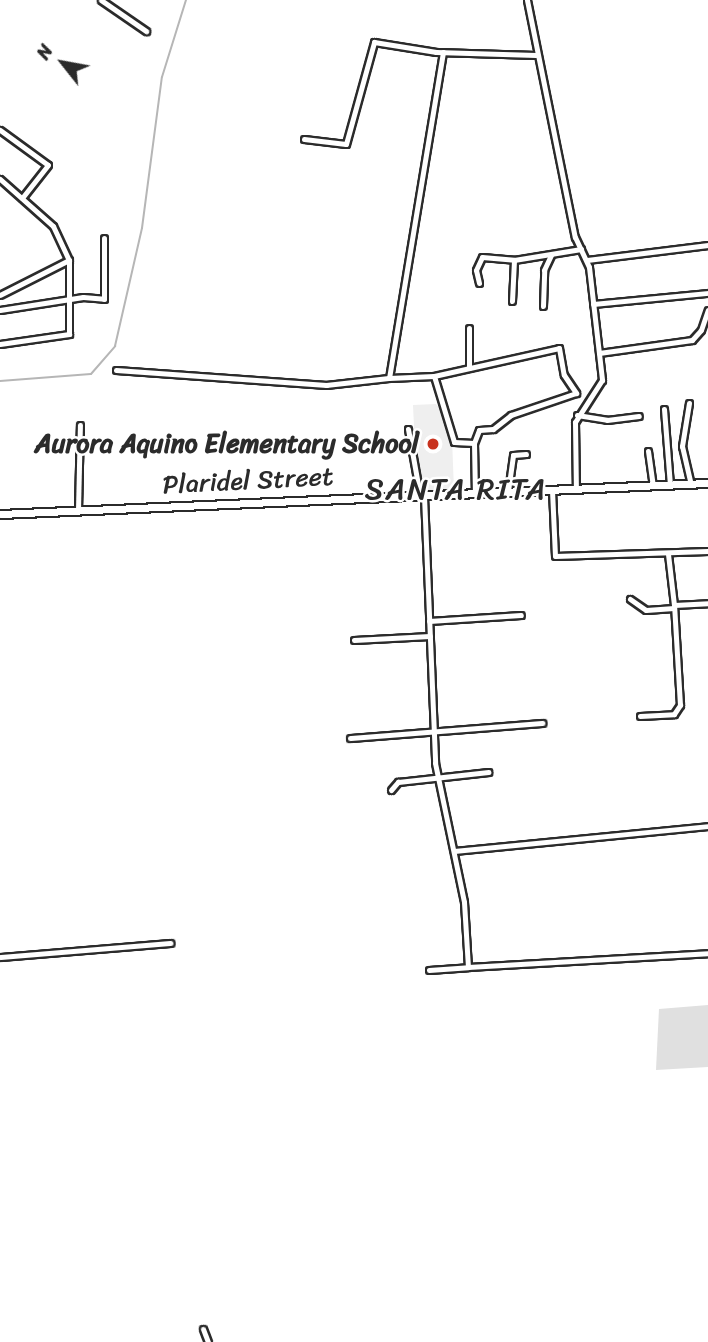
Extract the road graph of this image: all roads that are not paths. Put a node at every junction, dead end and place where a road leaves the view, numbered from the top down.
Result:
1 (101, 0) edge
2 (527, 0) edge
3 (146, 31) dead end
4 (443, 52) junction
5 (536, 55) junction
6 (0, 130) edge
7 (304, 139) dead end
8 (0, 179) edge
9 (22, 198) junction
10 (104, 238) dead end
11 (708, 245) edge
12 (581, 249) junction
13 (551, 256) junction
14 (69, 260) junction
15 (514, 260) junction
16 (587, 260) junction
17 (479, 282) dead end
18 (708, 293) edge
19 (0, 295) edge
20 (69, 298) junction
21 (512, 300) dead end
22 (593, 304) junction
23 (543, 306) dead end
24 (0, 310) edge
25 (708, 310) edge
26 (469, 328) dead end
27 (0, 344) edge
28 (599, 353) junction
29 (469, 368) junction
30 (116, 370) dead end
31 (434, 376) junction
32 (389, 378) junction
33 (576, 393) junction
34 (586, 400) junction
35 (689, 404) dead end
36 (664, 408) dead end
37 (577, 415) junction
38 (639, 416) dead end
39 (80, 425) dead end
40 (408, 429) dead end
41 (474, 443) junction
42 (648, 451) dead end
43 (526, 454) dead end
44 (708, 483) edge
45 (691, 484) junction
46 (670, 485) junction
47 (653, 486) junction
48 (576, 490) junction
49 (508, 491) junction
50 (552, 491) junction
51 (475, 494) junction
52 (420, 496) junction
53 (78, 510) junction
54 (0, 514) edge
55 (708, 551) edge
56 (668, 554) junction
57 (630, 599) dead end
58 (708, 603) edge
59 (674, 607) junction
60 (521, 615) dead end
61 (429, 621) junction
62 (430, 636) junction
63 (354, 639) dead end
64 (640, 716) dead end
65 (542, 723) dead end
66 (434, 728) junction
67 (350, 738) dead end
68 (488, 772) dead end
69 (438, 776) junction
70 (391, 790) dead end
71 (708, 826) edge
72 (454, 851) junction
73 (170, 943) dead end
74 (708, 953) edge
75 (0, 957) edge
76 (468, 967) junction
77 (429, 970) dead end
78 (203, 1329) dead end
79 (208, 1342) edge

1 - 3 street
2 - 5 street
4 - 5 street
4 - 7 street
4 - 32 street
5 - 12 street
6 - 9 street
8 - 9 street
9 - 14 street
10 - 20 street
11 - 16 street
12 - 13 street
12 - 16 street
13 - 15 street
13 - 23 street
14 - 19 street
14 - 20 street
15 - 17 street
15 - 21 street
16 - 22 street
18 - 22 street
20 - 24 street
20 - 27 street
22 - 28 street
25 - 28 street
26 - 29 street
28 - 34 street
29 - 31 street
29 - 33 street
30 - 32 street
31 - 32 street
31 - 41 street
33 - 34 street
33 - 41 street
34 - 37 street
35 - 45 street
36 - 46 street
37 - 38 street
37 - 48 street
39 - 53 street
40 - 52 street
41 - 51 street
42 - 47 street
43 - 49 street
44 - 45 street, Plaridel Street
45 - 46 street, Plaridel Street
46 - 47 street, Plaridel Street
47 - 48 street, Plaridel Street
48 - 50 street, Plaridel Street
49 - 50 street, Plaridel Street
49 - 51 street, Plaridel Street
50 - 56 street
51 - 52 street, Plaridel Street
52 - 53 street, Plaridel Street
52 - 61 street
53 - 54 street, Plaridel Street
55 - 56 street
56 - 59 street
57 - 59 street
58 - 59 street
59 - 64 street
60 - 61 street
61 - 62 street
62 - 63 street
62 - 66 street
65 - 66 street
66 - 67 street
66 - 69 street
68 - 69 street
69 - 70 street
69 - 72 street
71 - 72 street
72 - 76 street
73 - 75 street
74 - 76 street
76 - 77 street
78 - 79 street

